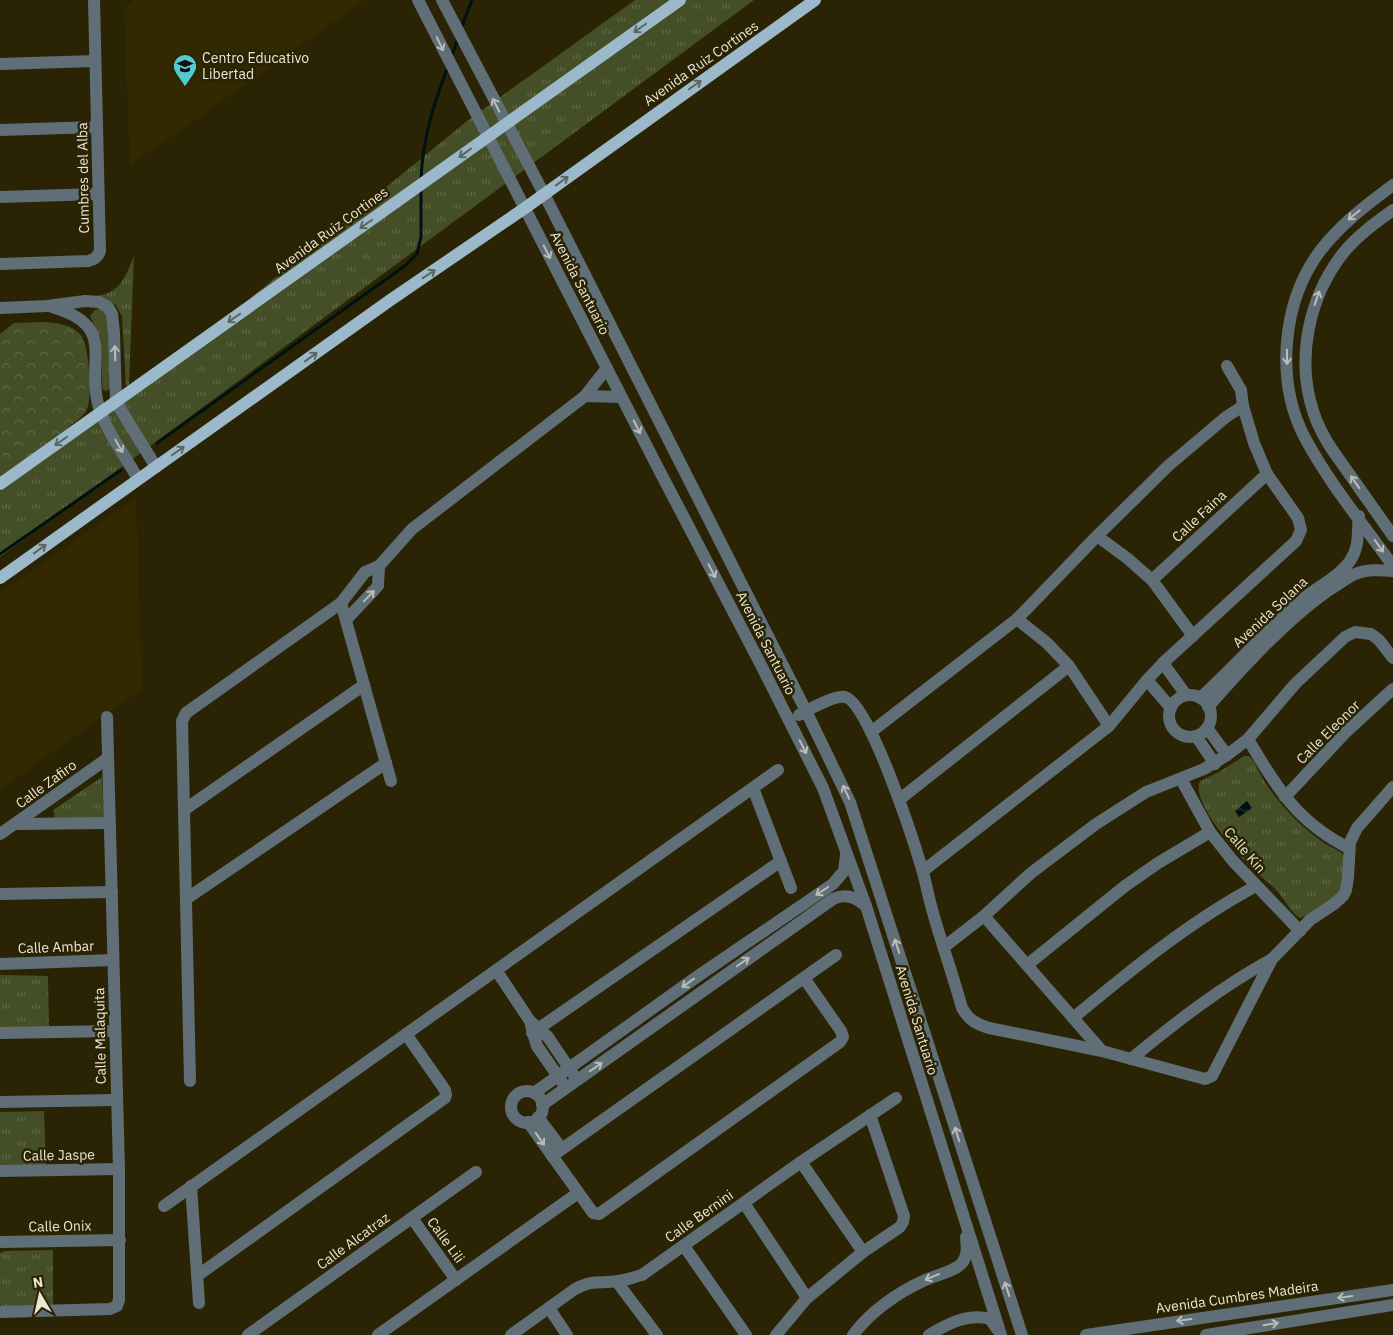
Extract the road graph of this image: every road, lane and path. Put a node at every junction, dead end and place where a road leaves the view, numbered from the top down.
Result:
1 (94, 0) edge
2 (418, 0) edge
3 (442, 0) edge
4 (680, 0) edge
5 (815, 0) edge
6 (95, 62) junction
7 (0, 64) edge
8 (506, 123) junction
9 (97, 127) junction
10 (0, 130) edge
11 (488, 136) junction
12 (1393, 185) edge
13 (98, 194) junction
14 (544, 194) junction
15 (0, 197) edge
16 (525, 208) junction
17 (1393, 210) edge
18 (0, 264) edge
19 (47, 306) junction
20 (0, 308) edge
21 (1227, 366) dead end
22 (607, 368) junction
23 (585, 396) junction
24 (622, 397) junction
25 (116, 402) junction
26 (1243, 406) junction
27 (101, 412) junction
28 (676, 454) junction
29 (657, 466) junction
30 (156, 467) junction
31 (1267, 474) junction
32 (138, 479) junction
33 (0, 484) edge
34 (1373, 508) junction
35 (1358, 517) junction
36 (1097, 536) junction
37 (1393, 536) edge
38 (379, 566) junction
39 (1393, 566) edge
40 (1393, 571) edge
41 (0, 578) edge
42 (1152, 580) junction
43 (341, 603) junction
44 (1017, 619) junction
45 (346, 620) junction
46 (1193, 636) junction
47 (1393, 658) edge
48 (1163, 663) junction
49 (1070, 666) junction
50 (1147, 680) junction
51 (364, 685) junction
52 (1393, 689) edge
53 (1186, 696) junction
54 (1204, 702) junction
55 (1170, 708) junction
56 (806, 711) junction
57 (107, 717) dead end
58 (790, 721) junction
59 (1108, 726) junction
60 (871, 732) junction
61 (1202, 732) junction
62 (1248, 739) junction
63 (1227, 755) junction
64 (108, 758) junction
65 (386, 763) junction
66 (1215, 764) junction
67 (778, 770) dead end
68 (1181, 779) junction
69 (391, 781) dead end
70 (1393, 787) edge
71 (753, 788) junction
72 (1284, 797) junction
73 (900, 799) junction
74 (184, 810) junction
75 (110, 823) junction
76 (16, 824) junction
77 (1210, 832) junction
78 (0, 834) edge
79 (1349, 848) junction
80 (846, 852) junction
81 (781, 861) junction
82 (923, 871) junction
83 (1256, 886) junction
84 (791, 888) dead end
85 (112, 892) junction
86 (0, 894) edge
87 (186, 899) junction
88 (866, 906) junction
89 (984, 916) junction
90 (1300, 931) junction
91 (944, 947) junction
92 (836, 955) dead end
93 (1272, 959) junction
94 (113, 960) junction
95 (0, 964) edge
96 (1028, 965) junction
97 (496, 970) junction
98 (804, 978) junction
99 (1073, 1018) junction
100 (534, 1027) junction
101 (115, 1031) junction
102 (0, 1033) edge
103 (406, 1034) junction
104 (926, 1037) junction
105 (909, 1043) junction
106 (1102, 1051) junction
107 (1131, 1059) junction
108 (570, 1068) junction
109 (558, 1076) junction
110 (578, 1080) junction
111 (190, 1081) dead end
112 (566, 1088) junction
113 (534, 1093) junction
114 (896, 1098) dead end
115 (116, 1100) junction
116 (0, 1102) edge
117 (536, 1115) junction
118 (870, 1116) junction
119 (557, 1153) junction
120 (801, 1162) junction
121 (119, 1169) junction
122 (0, 1171) edge
123 (476, 1172) dead end
124 (191, 1186) junction
125 (578, 1192) junction
126 (744, 1203) junction
127 (164, 1206) dead end
128 (412, 1218) junction
129 (965, 1220) junction
130 (120, 1240) junction
131 (0, 1242) edge
132 (684, 1246) junction
133 (863, 1252) junction
134 (197, 1276) junction
135 (456, 1280) junction
136 (617, 1282) junction
137 (1393, 1290) edge
138 (807, 1298) junction
139 (199, 1303) dead end
140 (1393, 1305) edge
141 (549, 1308) junction
142 (0, 1312) edge
143 (1000, 1334) edge
144 (248, 1335) edge
145 (378, 1335) edge
146 (511, 1335) edge
147 (567, 1335) edge
148 (657, 1335) edge
149 (746, 1335) edge
150 (776, 1335) edge
151 (853, 1335) edge
152 (929, 1335) edge
153 (1022, 1335) edge
154 (1086, 1335) edge
155 (1206, 1335) edge

1 - 6 street, Cumbres del Alba
2 -> 11 street, Avenida Santuario
8 -> 3 street, Avenida Santuario
4 -> 8 main road, Avenida Ruiz Cortines
14 -> 5 main road, Avenida Ruiz Cortines
6 - 7 street
6 - 9 street, Cumbres del Alba
8 - 11 main road, Avenida Ruiz Cortines
8 - 14 street, Avenida Santuario
9 - 10 street
9 - 13 street, Cumbres del Alba
11 - 16 street, Avenida Santuario
11 -> 25 main road, Avenida Ruiz Cortines
12 -> 35 street
13 - 15 street
13 - 18 street, Cumbres del Alba
14 - 16 main road, Avenida Ruiz Cortines
14 - 28 street, Avenida Santuario
16 -> 22 street, Avenida Santuario
30 -> 16 main road, Avenida Ruiz Cortines
34 -> 17 street
19 - 20 street
25 -> 19 street
19 - 27 street
21 - 26 street
22 - 23 street
22 - 24 street, Avenida Santuario
23 - 24 street
23 - 38 street
24 -> 29 street, Avenida Santuario
25 - 27 main road, Avenida Ruiz Cortines
25 - 30 street
26 - 31 street
26 - 36 street
27 -> 32 street
27 -> 33 main road, Avenida Ruiz Cortines
28 - 29 street
28 - 56 street, Avenida Santuario
29 -> 58 street, Avenida Santuario
30 - 32 main road, Avenida Ruiz Cortines
31 - 42 street, Calle Faina
31 - 46 street
41 -> 32 main road, Avenida Ruiz Cortines
34 - 35 street
34 - 37 street
35 -> 39 street
35 - 54 street, Avenida Solana
36 - 42 street
36 - 44 street
38 - 43 street
45 -> 38 street
40 - 54 street, Avenida Solana
42 - 46 street
43 - 45 street
43 - 74 street
44 - 49 street
44 - 60 street
45 - 51 street
46 - 48 street
47 - 62 street
48 - 50 street
48 - 53 street
49 - 59 street
49 - 73 street
50 - 55 street
50 - 59 street
51 - 65 street
51 - 74 street
52 - 72 street, Calle Eleonor
53 - 54 street
53 - 55 street
54 - 61 street
55 - 61 street
56 - 58 street
56 - 60 street
104 -> 56 street, Avenida Santuario
57 - 64 street, Calle Malaquita
58 -> 80 street, Avenida Santuario
59 - 82 street
60 - 73 street
61 - 63 street
61 - 66 street
62 - 63 street
62 - 72 street
63 - 66 street
64 - 75 street, Calle Malaquita
64 - 76 street, Calle Zafiro
65 - 69 street
65 - 87 street
66 - 68 street
67 - 71 street
68 - 77 street, Calle Kin
68 - 89 street
70 - 79 street
71 - 81 street
71 - 97 street
72 - 79 street
73 - 82 street
74 - 87 street
75 - 76 street
75 - 85 street, Calle Malaquita
76 - 78 street, Calle Zafiro
77 - 83 street, Calle Kin
77 - 96 street
79 - 90 street
80 - 88 street, Avenida Santuario
80 -> 108 street
81 - 84 street
81 - 100 street
82 - 91 street
83 - 90 street, Calle Kin
83 - 99 street
85 - 86 street
85 - 94 street, Calle Malaquita
87 - 111 street
88 - 105 street, Avenida Santuario
110 -> 88 street
89 - 91 street
89 - 96 street
90 - 93 street
91 - 106 street
92 - 98 street
93 - 107 street
93 - 107 street
94 - 95 street, Calle Ambar
94 - 101 street, Calle Malaquita
96 - 99 street
97 - 100 street
97 - 103 street
98 - 119 street
98 - 125 street
99 - 106 street
100 - 108 street
100 - 109 street
101 - 102 street
101 - 115 street, Calle Malaquita
103 - 124 street
103 - 134 street
104 - 105 street
153 -> 104 street, Avenida Santuario
105 - 129 street, Avenida Santuario
106 - 107 street
108 - 109 street
108 - 110 street
109 - 112 street
109 - 113 street
110 - 112 street
112 - 117 street
113 - 117 street
113 - 117 street
114 - 118 street, Calle Bernini
115 - 116 street
115 - 121 street, Calle Malaquita
117 - 119 street
118 - 120 street, Calle Bernini
118 - 133 street
119 - 125 street
120 - 126 street, Calle Bernini
120 - 133 street
121 - 122 street, Calle Jaspe
121 - 130 street, Calle Malaquita
123 - 128 street, Calle Alcatraz
124 - 127 street
124 - 134 street
125 - 135 street
126 - 132 street, Calle Bernini
126 - 138 street
128 - 135 street, Calle Lili
128 - 144 street, Calle Alcatraz
129 - 143 street, Avenida Santuario
129 -> 151 street
130 - 131 street, Calle Onix
130 - 142 street, Calle Malaquita
132 - 136 street, Calle Bernini
132 - 149 street
133 - 138 street
134 - 139 street
135 - 145 street
136 - 141 street, Calle Bernini
136 - 148 street
137 -> 154 street, Avenida Cumbres Madeira
138 - 150 street
155 -> 140 street
141 - 146 street, Calle Bernini
141 - 147 street
143 - 152 street

